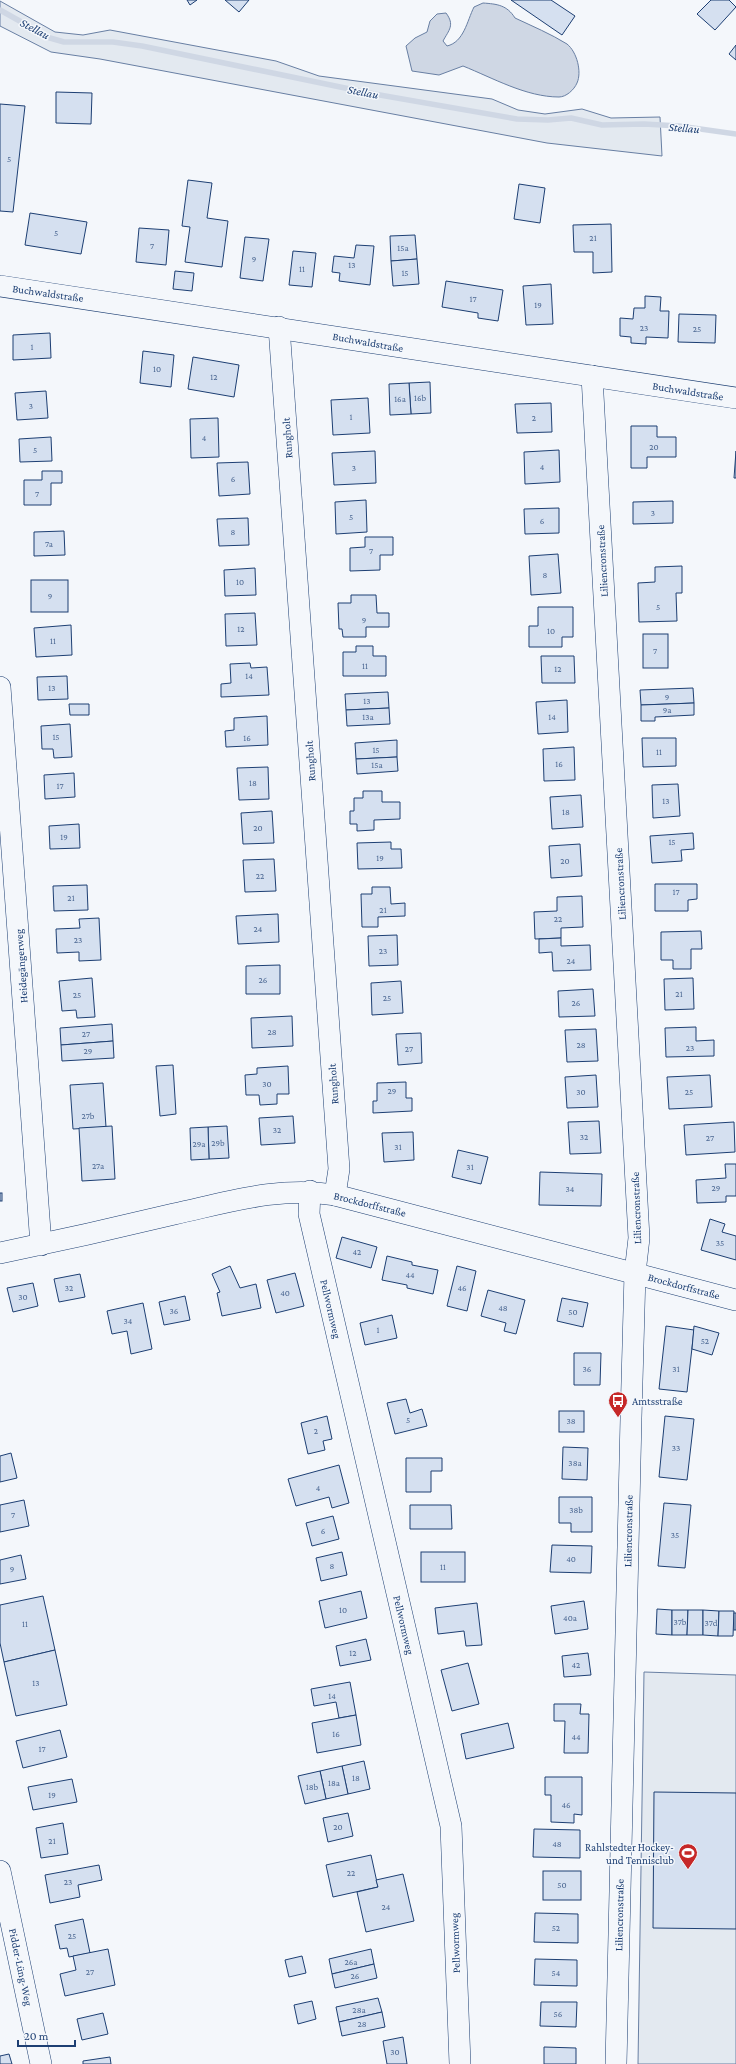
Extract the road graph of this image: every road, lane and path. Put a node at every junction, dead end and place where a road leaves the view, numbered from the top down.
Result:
1 (0, 286) edge
2 (279, 327) junction
3 (592, 376) junction
4 (736, 398) edge
5 (0, 687) edge
6 (310, 1191) junction
7 (335, 1195) junction
8 (41, 1245) junction
9 (0, 1253) edge
10 (635, 1273) junction
11 (736, 1300) edge
12 (0, 1871) edge
13 (41, 2064) edge
14 (460, 2064) edge
15 (616, 2064) edge

1 - 2 street, Buchwaldstraße
2 - 3 street, Buchwaldstraße
2 - 7 street, Rungholt
3 - 4 street, Buchwaldstraße
3 - 10 street, Liliencronstraße
5 - 8 street, Heidegängerweg
6 - 7 street, Brockdorffstraße
6 - 8 street, Brockdorffstraße
6 - 14 street, Pellwormweg
7 - 10 street, Brockdorffstraße
8 - 9 street, Brockdorffstraße
10 - 11 street, Brockdorffstraße
10 - 15 street, Liliencronstraße
12 - 13 street, Pidder-Lüng-Weg

